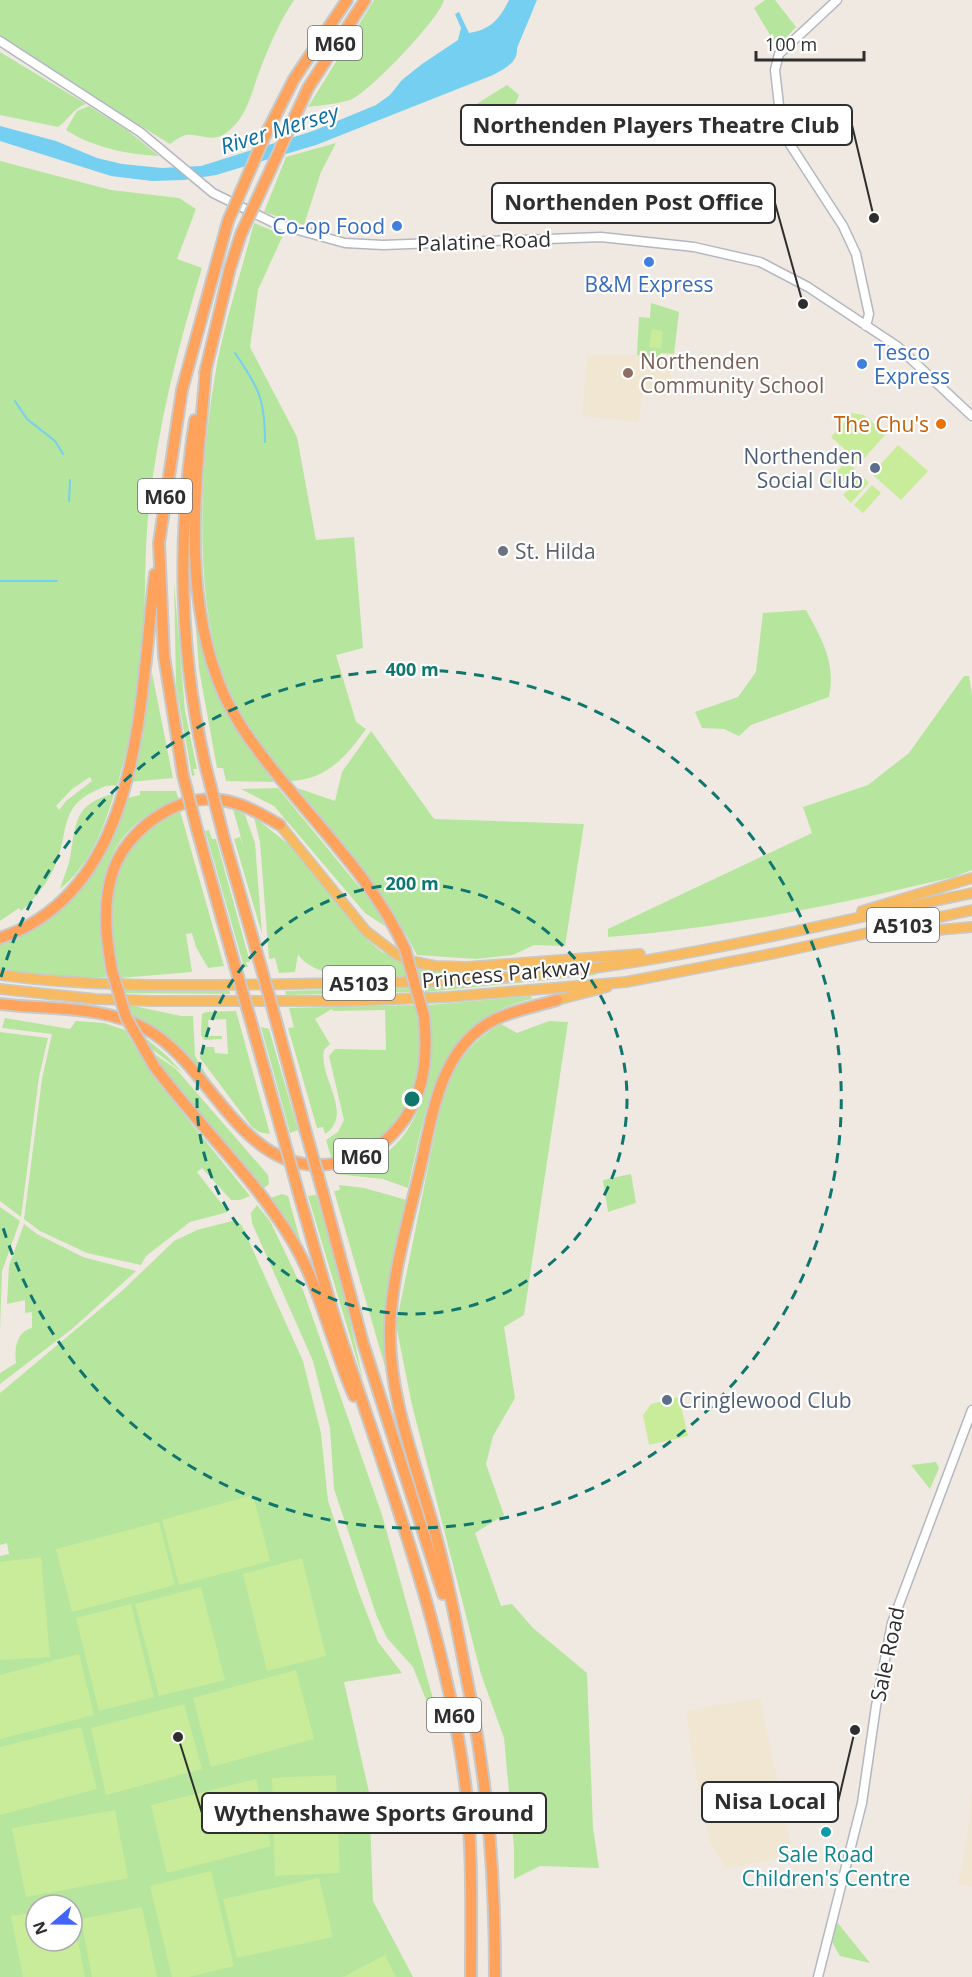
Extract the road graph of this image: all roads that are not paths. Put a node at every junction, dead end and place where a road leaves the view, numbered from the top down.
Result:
1 (346, 0) edge
2 (365, 0) edge
3 (837, 0) edge
4 (0, 41) edge
5 (866, 326) junction
6 (206, 368) junction
7 (972, 416) edge
8 (159, 543) junction
9 (280, 825) joint
10 (972, 878) edge
11 (972, 893) edge
12 (972, 910) edge
13 (834, 922) junction
14 (972, 927) edge
15 (0, 938) edge
16 (833, 939) junction
17 (693, 951) junction
18 (0, 975) edge
19 (626, 982) junction
20 (0, 989) edge
21 (557, 1000) joint
22 (0, 1004) edge
23 (972, 1410) edge
24 (383, 1462) junction
25 (462, 1657) junction
26 (471, 1977) edge
27 (495, 1977) edge
28 (818, 1977) edge

1 - 8 highway, M60, bridge
2 - 6 highway, M60, bridge
3 - 5 main road
4 - 5 main road, Palatine Road
5 - 7 main road, Palatine Road
6 - 22 highway, M60, bridge
6 - 25 highway, M60, bridge
8 - 15 highway, M60
8 - 24 highway, M60, bridge
9 - 17 highway
9 - 24 highway, M60, bridge
10 - 13 highway
11 - 13 highway, Princess Parkway / A5103
12 - 16 highway, Princess Parkway / A5103
13 - 17 highway, Princess Parkway / A5103
14 - 16 highway
16 - 19 highway, Princess Parkway / A5103
17 - 18 highway, Princess Parkway / A5103
19 - 20 highway, Princess Parkway / A5103
19 - 21 highway
21 - 25 highway, M60
23 - 28 main road, Sale Road
24 - 26 highway, M60
25 - 27 highway, M60

